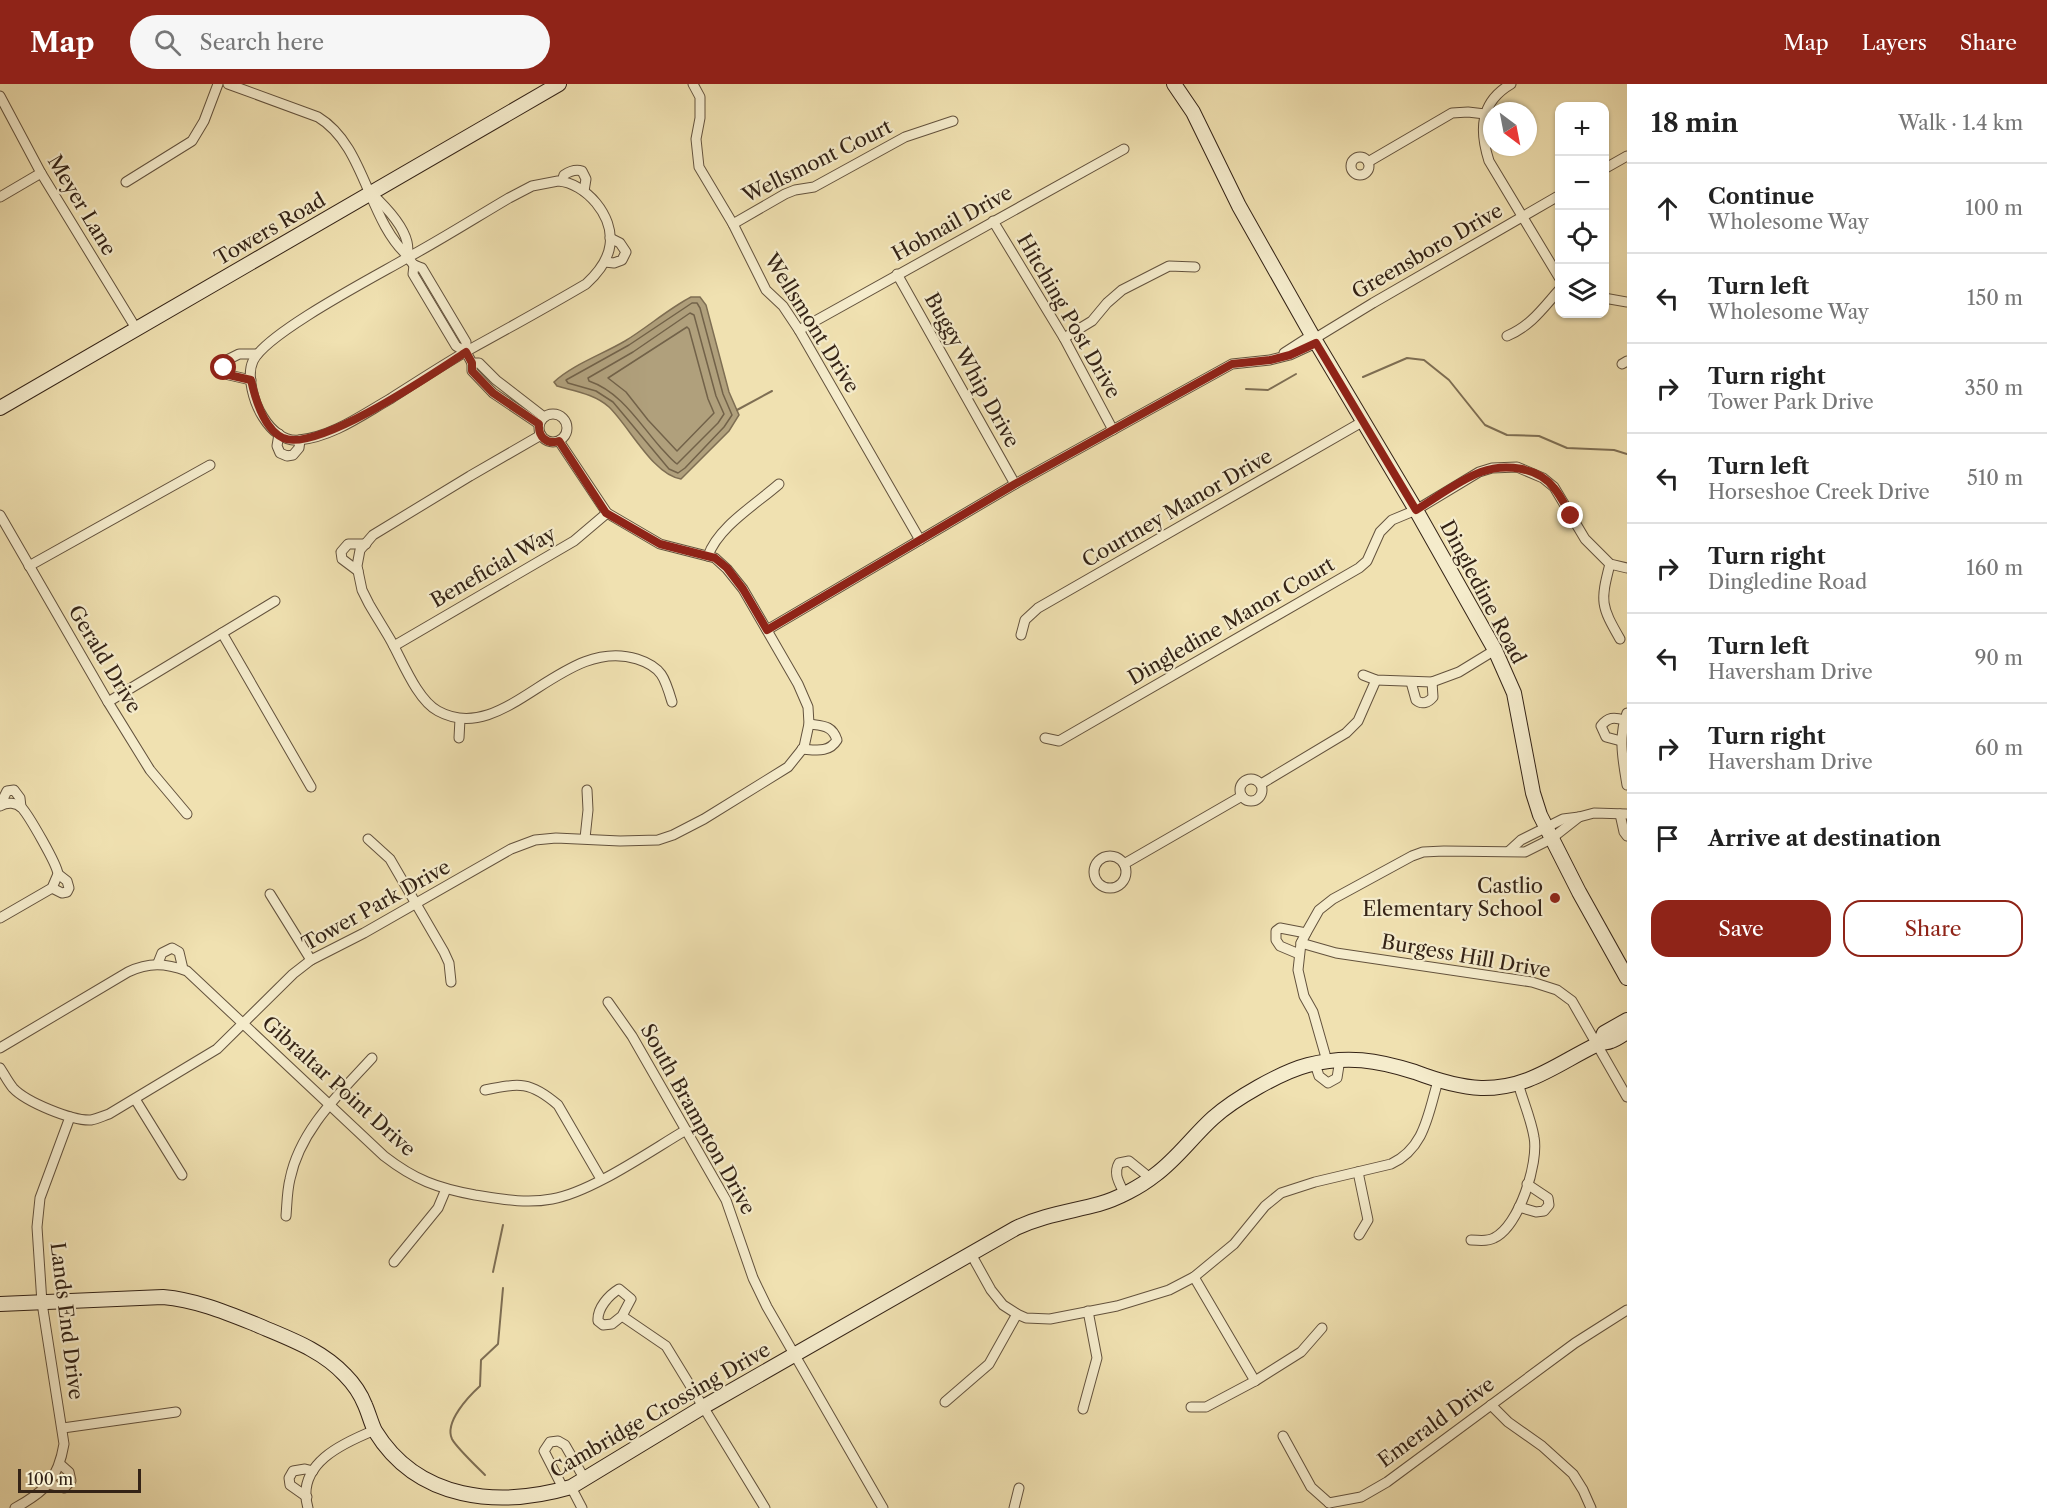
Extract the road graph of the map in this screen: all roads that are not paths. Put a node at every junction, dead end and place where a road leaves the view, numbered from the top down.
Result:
1 (218, 84) edge
2 (228, 84) edge
3 (559, 84) edge
4 (693, 84) edge
5 (1174, 84) edge
6 (1511, 84) edge
7 (0, 96) edge
8 (1491, 102) edge
9 (1483, 114) edge
10 (953, 121) dead end
11 (1124, 149) dead end
12 (1487, 156) edge
13 (1627, 156) edge
14 (1368, 162) dead end
15 (1609, 167) edge
16 (41, 173) junction
17 (562, 181) junction
18 (126, 182) dead end
19 (584, 191) junction
20 (371, 193) junction
21 (0, 197) edge
22 (1555, 198) edge
23 (1523, 216) junction
24 (993, 221) junction
25 (733, 224) junction
26 (610, 238) junction
27 (411, 261) junction
28 (605, 262) junction
29 (1195, 267) dead end
30 (1555, 273) edge
31 (897, 274) junction
32 (1555, 295) edge
33 (1609, 299) edge
34 (1627, 302) edge
35 (138, 330) junction
36 (799, 330) junction
37 (1507, 336) dead end
38 (1064, 338) junction
39 (1314, 339) junction
40 (466, 352) junction
41 (257, 354) junction
42 (251, 380) junction
43 (0, 408) edge
44 (542, 421) junction
45 (1362, 422) junction
46 (1113, 430) junction
47 (279, 434) junction
48 (541, 435) junction
49 (300, 440) junction
50 (559, 441) junction
51 (210, 465) dead end
52 (779, 484) dead end
53 (1015, 484) junction
54 (1416, 510) junction
55 (606, 513) junction
56 (0, 515) edge
57 (920, 540) junction
58 (366, 544) junction
59 (708, 556) junction
60 (1610, 564) junction
61 (29, 566) junction
62 (1627, 567) edge
63 (358, 571) junction
64 (275, 601) dead end
65 (767, 630) junction
66 (222, 633) junction
67 (1021, 635) dead end
68 (1620, 639) dead end
69 (394, 646) junction
70 (1495, 650) junction
71 (1363, 675) dead end
72 (1376, 680) junction
73 (1411, 682) junction
74 (1432, 682) junction
75 (108, 702) junction
76 (672, 702) dead end
77 (1626, 717) edge
78 (460, 719) junction
79 (809, 724) junction
80 (459, 738) dead end
81 (1045, 738) dead end
82 (1621, 741) junction
83 (802, 749) junction
84 (1261, 784) junction
85 (1627, 784) edge
86 (310, 787) dead end
87 (587, 790) dead end
88 (1242, 796) junction
89 (2, 804) edge
90 (188, 814) dead end
91 (1624, 814) edge
92 (1548, 833) junction
93 (1627, 836) edge
94 (585, 838) junction
95 (369, 839) dead end
96 (1124, 864) dead end
97 (58, 874) junction
98 (52, 888) junction
99 (270, 894) dead end
100 (416, 903) junction
101 (0, 918) edge
102 (1306, 933) junction
103 (1301, 943) junction
104 (1299, 954) junction
105 (311, 960) junction
106 (158, 963) junction
107 (183, 969) junction
108 (1627, 978) edge
109 (451, 982) dead end
110 (608, 1002) dead end
111 (1627, 1020) edge
112 (244, 1024) junction
113 (1627, 1032) edge
114 (1599, 1044) junction
115 (0, 1048) edge
116 (372, 1058) dead end
117 (1327, 1061) junction
118 (0, 1068) edge
119 (1438, 1081) junction
120 (1518, 1083) junction
121 (485, 1090) dead end
122 (1627, 1097) edge
123 (135, 1099) junction
124 (329, 1105) junction
125 (70, 1117) junction
126 (686, 1130) junction
127 (1358, 1172) junction
128 (182, 1175) dead end
129 (1150, 1178) junction
130 (601, 1179) junction
131 (1527, 1184) junction
132 (446, 1189) junction
133 (1124, 1193) junction
134 (1519, 1207) junction
135 (286, 1216) dead end
136 (1359, 1235) dead end
137 (1471, 1240) dead end
138 (971, 1254) junction
139 (394, 1262) dead end
140 (1194, 1277) junction
141 (42, 1303) junction
142 (0, 1304) edge
143 (1627, 1310) edge
144 (1088, 1311) junction
145 (1017, 1314) junction
146 (622, 1316) dead end
147 (1322, 1328) dead end
148 (796, 1355) junction
149 (1255, 1381) junction
150 (945, 1402) dead end
151 (1491, 1405) junction
152 (703, 1407) junction
153 (1191, 1407) dead end
154 (1083, 1409) dead end
155 (176, 1412) dead end
156 (63, 1428) junction
157 (375, 1430) junction
158 (1283, 1436) dead end
159 (60, 1464) junction
160 (313, 1471) junction
161 (584, 1478) junction
162 (49, 1484) junction
163 (568, 1488) junction
164 (1019, 1488) dead end
165 (307, 1497) junction
166 (1329, 1506) edge
167 (763, 1507) edge
168 (15, 1508) edge
169 (308, 1508) edge
170 (582, 1508) edge
171 (883, 1508) edge
172 (1014, 1508) edge
173 (1591, 1508) edge

1 - 18 street
2 - 20 street
3 - 20 street, Towers Road
4 - 25 street, Wellsmont Drive
5 - 39 street, Dingledine Road
6 - 8 street
7 - 16 street, Meyer Lane
9 - 14 street
10 - 25 street, Wellsmont Court
11 - 24 street, Hobnail Drive
12 - 23 street
13 - 15 street
16 - 21 street
16 - 35 street, Meyer Lane
17 - 19 street
17 - 19 street
17 - 27 street
19 - 26 street
20 - 27 street
20 - 35 street, Towers Road
22 - 23 street, Greensboro Drive
23 - 30 street
23 - 39 street, Greensboro Drive
24 - 31 street, Hobnail Drive
24 - 38 street, Hitching Post Drive
25 - 36 street, Wellsmont Drive
26 - 28 street
26 - 28 street
27 - 40 street
27 - 41 street
28 - 40 street
29 - 38 street
31 - 36 street, Hobnail Drive
31 - 53 street, Buggy Whip Drive
32 - 37 street
33 - 34 street
35 - 43 street, Towers Road
36 - 57 street, Wellsmont Drive
38 - 46 street, Hitching Post Drive
39 - 45 street, Dingledine Road
39 - 46 street, Greensboro Drive
40 - 44 street
40 - 49 street
41 - 42 street
41 - 42 street
42 - 47 street
44 - 48 street
44 - 50 street
45 - 54 street, Dingledine Road
45 - 67 street, Courtney Manor Drive
46 - 53 street
47 - 49 street
47 - 49 street
48 - 50 street
48 - 58 street
50 - 55 street, Tower Park Drive
51 - 61 street
52 - 59 street
53 - 57 street
54 - 60 street, Dingledine Manor Court
54 - 70 street, Dingledine Road
54 - 81 street, Dingledine Manor Court
55 - 59 street, Tower Park Drive
55 - 69 street, Beneficial Way
56 - 61 street, Gerald Drive
57 - 65 street
58 - 63 street
58 - 63 street
59 - 65 street, Tower Park Drive
60 - 62 street
60 - 68 street
61 - 75 street, Gerald Drive
63 - 69 street
64 - 66 street
65 - 79 street, Tower Park Drive
66 - 75 street
66 - 86 street
69 - 78 street
70 - 74 street
70 - 92 street, Dingledine Road
71 - 72 street
72 - 73 street
72 - 84 street
73 - 74 street
73 - 74 street
75 - 90 street, Gerald Drive
76 - 78 street
77 - 82 street
77 - 82 street
78 - 80 street
79 - 83 street, Tower Park Drive
79 - 83 street
82 - 85 street
83 - 94 street, Tower Park Drive
84 - 88 street
84 - 88 street
87 - 94 street
88 - 96 street
89 - 97 street
91 - 92 street
91 - 93 street
92 - 102 street
92 - 108 street, Dingledine Road
94 - 100 street, Tower Park Drive
95 - 100 street
97 - 98 street
97 - 98 street
98 - 101 street
99 - 105 street
100 - 105 street, Tower Park Drive
100 - 109 street
102 - 103 street
102 - 104 street
103 - 104 street
103 - 114 street, Burgess Hill Drive
104 - 117 street
105 - 112 street, Tower Park Drive
106 - 107 street, Gibraltar Point Drive
106 - 107 street, Gibraltar Point Drive
106 - 115 street, Gibraltar Point Drive
107 - 112 street, Gibraltar Point Drive
110 - 126 street, South Brampton Drive
111 - 114 street, Cambridge Crossing Drive
112 - 123 street, Tower Park Drive
112 - 124 street, Gibraltar Point Drive
113 - 114 street, Cambridge Crossing Drive
114 - 120 street, Cambridge Crossing Drive
114 - 122 street, Burgess Hill Drive
116 - 124 street
117 - 119 street, Cambridge Crossing Drive
117 - 129 street, Cambridge Crossing Drive
118 - 125 street, Tower Park Drive
119 - 120 street, Cambridge Crossing Drive
119 - 127 street
120 - 131 street
121 - 130 street
123 - 125 street, Tower Park Drive
123 - 128 street
124 - 132 street, Gibraltar Point Drive
124 - 135 street
125 - 141 street, Lands End Drive
126 - 130 street, Gibraltar Point Drive
126 - 148 street, South Brampton Drive
127 - 136 street
127 - 140 street
129 - 133 street, Cambridge Crossing Drive
129 - 133 street
130 - 132 street, Gibraltar Point Drive
131 - 134 street
131 - 134 street
132 - 139 street
133 - 138 street, Cambridge Crossing Drive
134 - 137 street
138 - 145 street
138 - 148 street, Cambridge Crossing Drive
140 - 144 street
140 - 149 street
141 - 142 street, Cambridge Crossing Drive
141 - 156 street, Lands End Drive
141 - 157 street, Cambridge Crossing Drive
143 - 151 street, Emerald Drive
144 - 145 street
144 - 154 street
145 - 150 street
146 - 152 street
147 - 149 street
148 - 152 street, Cambridge Crossing Drive
148 - 171 street, South Brampton Drive
149 - 153 street
151 - 166 street, Emerald Drive
151 - 173 street
152 - 161 street, Cambridge Crossing Drive
152 - 167 street
155 - 156 street
156 - 159 street, Lands End Drive
157 - 160 street
157 - 163 street, Cambridge Crossing Drive
158 - 166 street, Emerald Drive
159 - 162 street
159 - 162 street
160 - 165 street
160 - 165 street
161 - 163 street, Cambridge Crossing Drive
161 - 163 street
162 - 168 street
163 - 170 street
164 - 172 street
165 - 169 street

